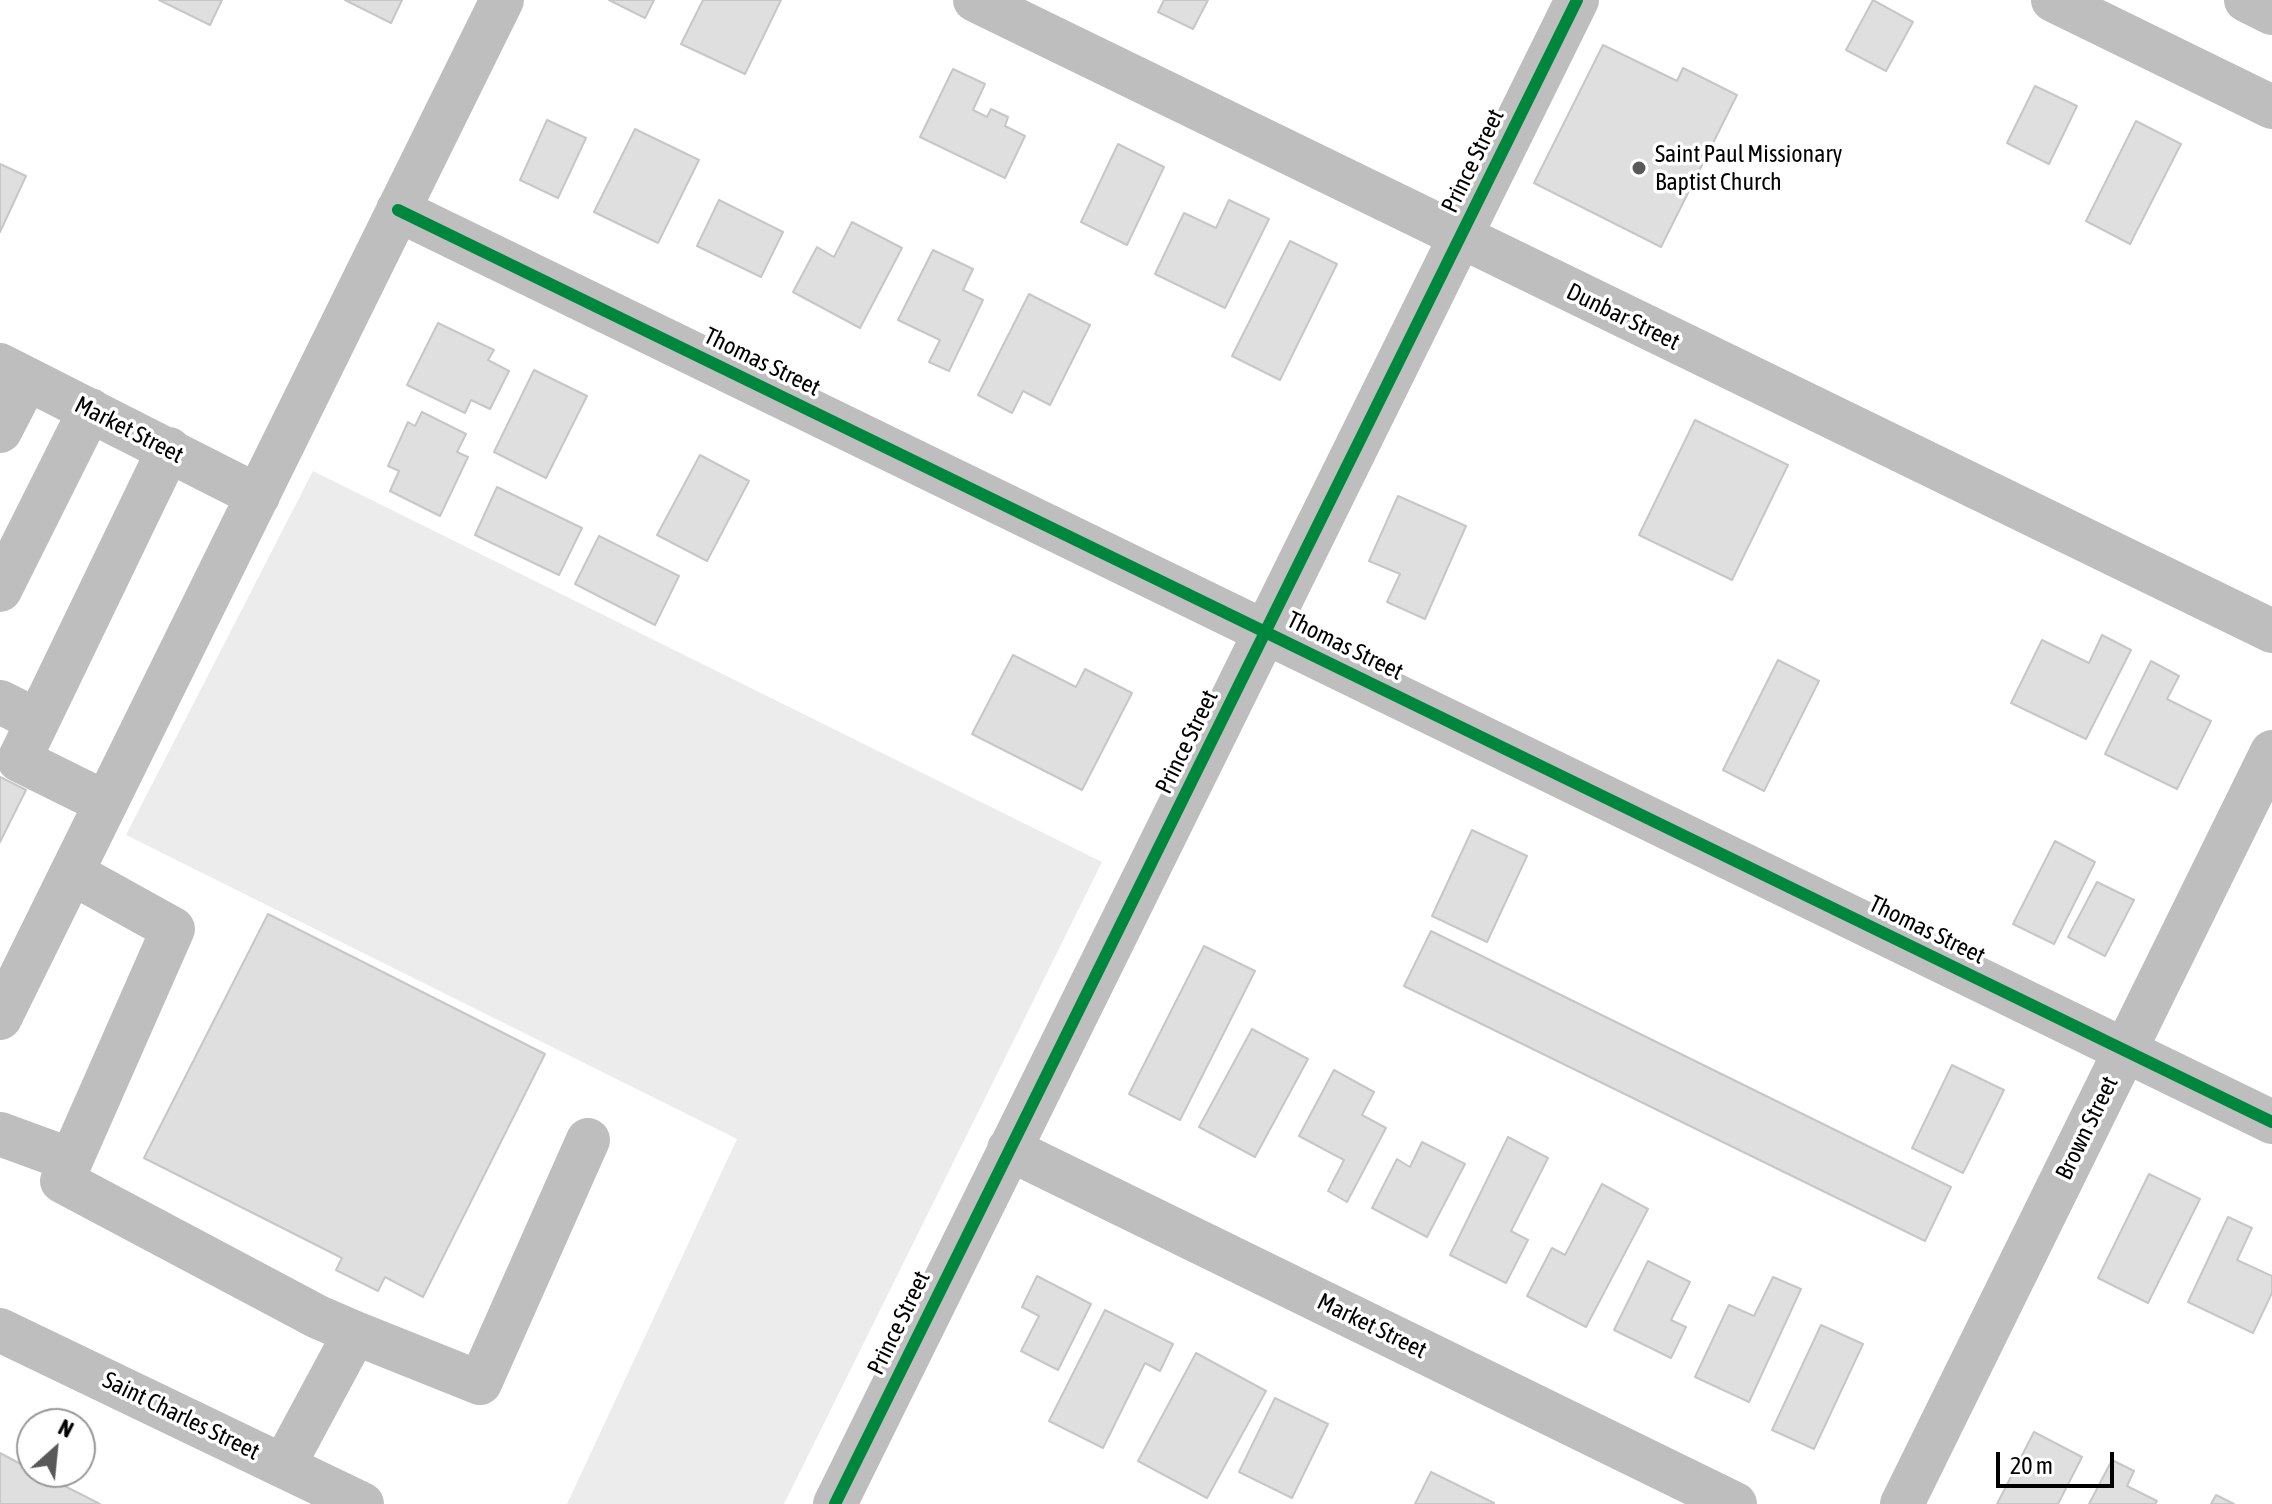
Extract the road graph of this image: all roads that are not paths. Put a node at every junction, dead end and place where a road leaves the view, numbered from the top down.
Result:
1 (502, 0) edge
2 (975, 0) edge
3 (1577, 0) edge
4 (2053, 0) edge
5 (2246, 0) edge
6 (2272, 13) edge
7 (2272, 107) edge
8 (398, 210) junction
9 (1460, 238) junction
10 (13, 372) edge
11 (90, 410) junction
12 (0, 431) edge
13 (169, 449) junction
14 (258, 496) junction
15 (0, 590) edge
16 (2272, 631) edge
17 (1266, 632) junction
18 (0, 702) edge
19 (38, 721) junction
20 (2272, 752) edge
21 (106, 803) junction
22 (72, 873) junction
23 (0, 1018) edge
24 (2125, 1051) junction
25 (2272, 1122) edge
26 (0, 1134) edge
27 (588, 1140) dead end
28 (1009, 1149) junction
29 (71, 1160) junction
30 (0, 1330) edge
31 (355, 1333) junction
32 (284, 1465) junction
33 (362, 1504) edge
34 (835, 1504) edge
35 (1735, 1504) edge
36 (1902, 1504) edge

1 - 8 street
2 - 9 street, Dunbar Street
3 - 9 street, Prince Street
4 - 7 street
5 - 6 street
8 - 14 street
8 - 17 street, Thomas Street
9 - 16 street, Dunbar Street
9 - 17 street, Prince Street
10 - 11 street, Market Street
10 - 12 street
11 - 13 street, Market Street
11 - 15 street
13 - 14 street, Market Street
13 - 19 street
14 - 21 street
17 - 24 street, Thomas Street
17 - 28 street, Prince Street
18 - 19 street
19 - 21 street
20 - 24 street, Brown Street
21 - 22 street
22 - 23 street
22 - 29 street
24 - 25 street, Thomas Street
24 - 36 street, Brown Street
26 - 29 street
27 - 31 street
28 - 34 street, Prince Street
28 - 35 street, Market Street
29 - 31 street
30 - 32 street, Saint Charles Street
31 - 32 street
32 - 33 street, Saint Charles Street

